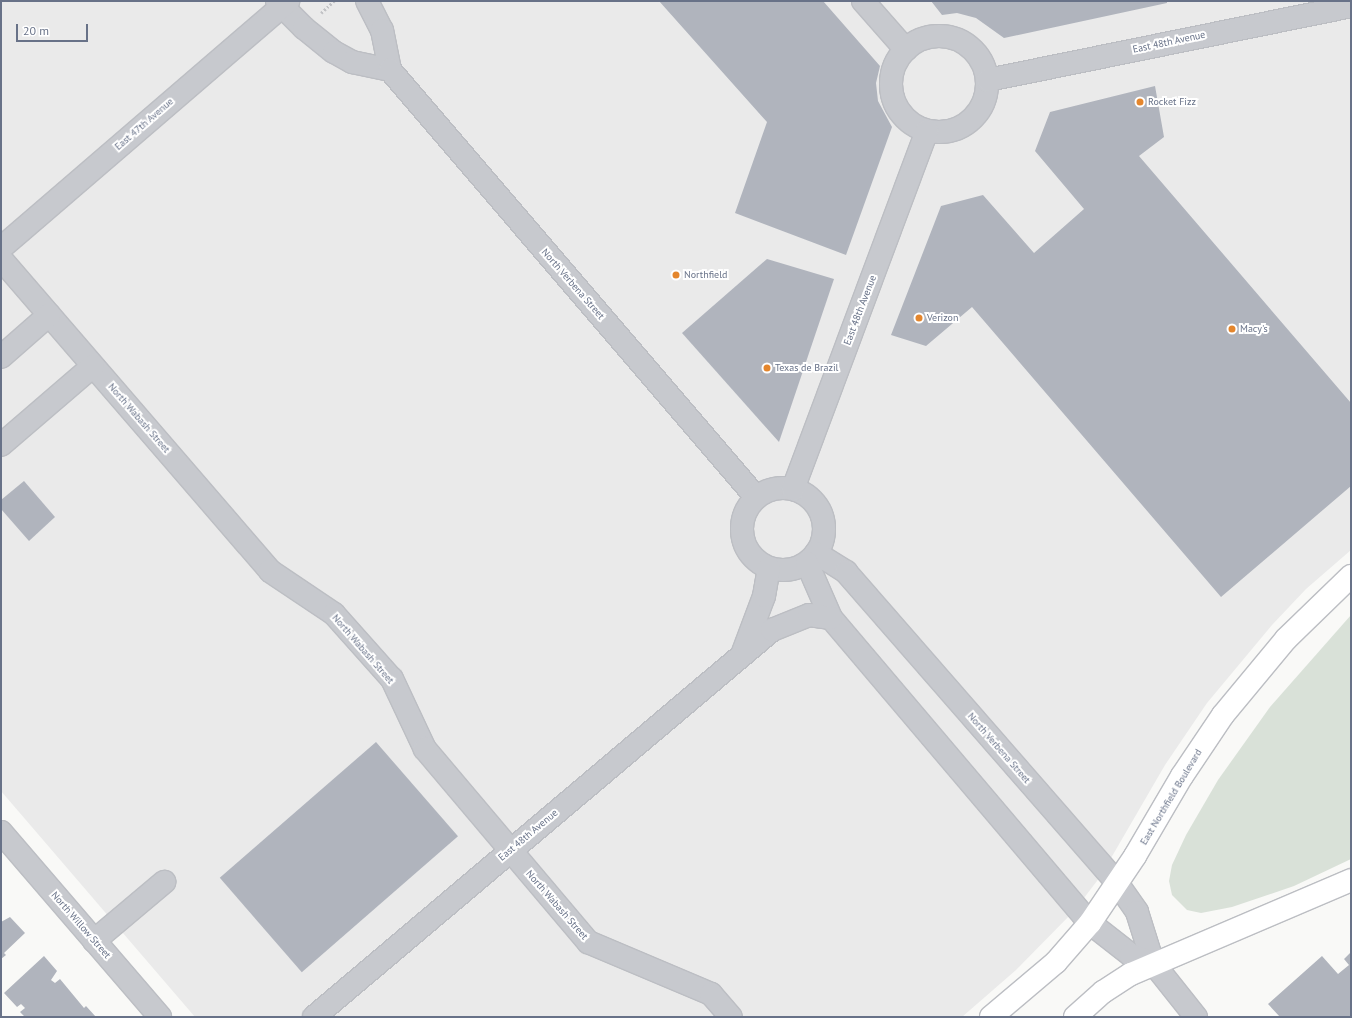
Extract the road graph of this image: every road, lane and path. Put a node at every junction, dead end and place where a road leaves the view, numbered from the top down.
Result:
1 (334, 1) edge
2 (367, 1) edge
3 (863, 1) edge
4 (282, 3) edge
5 (1351, 6) edge
6 (320, 14) dead end
7 (906, 50) junction
8 (390, 70) junction
9 (988, 80) junction
10 (927, 131) junction
11 (1, 248) edge
12 (1, 258) edge
13 (50, 315) junction
14 (1, 357) edge
15 (93, 366) junction
16 (1, 445) edge
17 (793, 488) junction
18 (756, 497) junction
19 (812, 558) junction
20 (769, 568) junction
21 (1351, 576) edge
22 (831, 618) junction
23 (743, 653) junction
24 (1, 832) edge
25 (510, 850) junction
26 (1351, 880) edge
27 (164, 882) dead end
28 (1117, 883) junction
29 (1090, 923) junction
30 (94, 941) junction
31 (1153, 963) junction
32 (160, 1017) edge
33 (314, 1017) edge
34 (731, 1017) edge
35 (991, 1017) edge
36 (1074, 1017) edge
37 (1196, 1017) edge

1 - 6 path
2 - 8 street, North Verbena Street
3 - 7 street
4 - 8 street
4 - 11 street, East 47th Avenue
5 - 9 street, East 48th Avenue
7 - 9 street
7 - 10 street
8 - 18 street, North Verbena Street
9 - 10 street
10 - 17 street, East 48th Avenue
12 - 13 street, North Wabash Street
13 - 14 street
13 - 15 street, North Wabash Street
15 - 16 street
15 - 25 street, North Wabash Street
17 - 18 street
17 - 19 street
18 - 20 street
19 - 20 street
19 - 22 street
19 - 28 street, North Verbena Street
20 - 23 street, East 48th Avenue
21 - 28 main road, East Northfield Boulevard
22 - 23 street, East 48th Avenue
22 - 29 street
23 - 25 street, East 48th Avenue
24 - 30 street, North Willow Street
25 - 33 street, East 48th Avenue
25 - 34 street, North Wabash Street
26 - 31 main road
27 - 30 street
28 - 29 main road, East Northfield Boulevard
28 - 31 street, North Verbena Street
29 - 31 street
29 - 35 main road, East Northfield Boulevard
30 - 32 street, North Willow Street
31 - 36 main road
31 - 37 street, North Verbena Street

